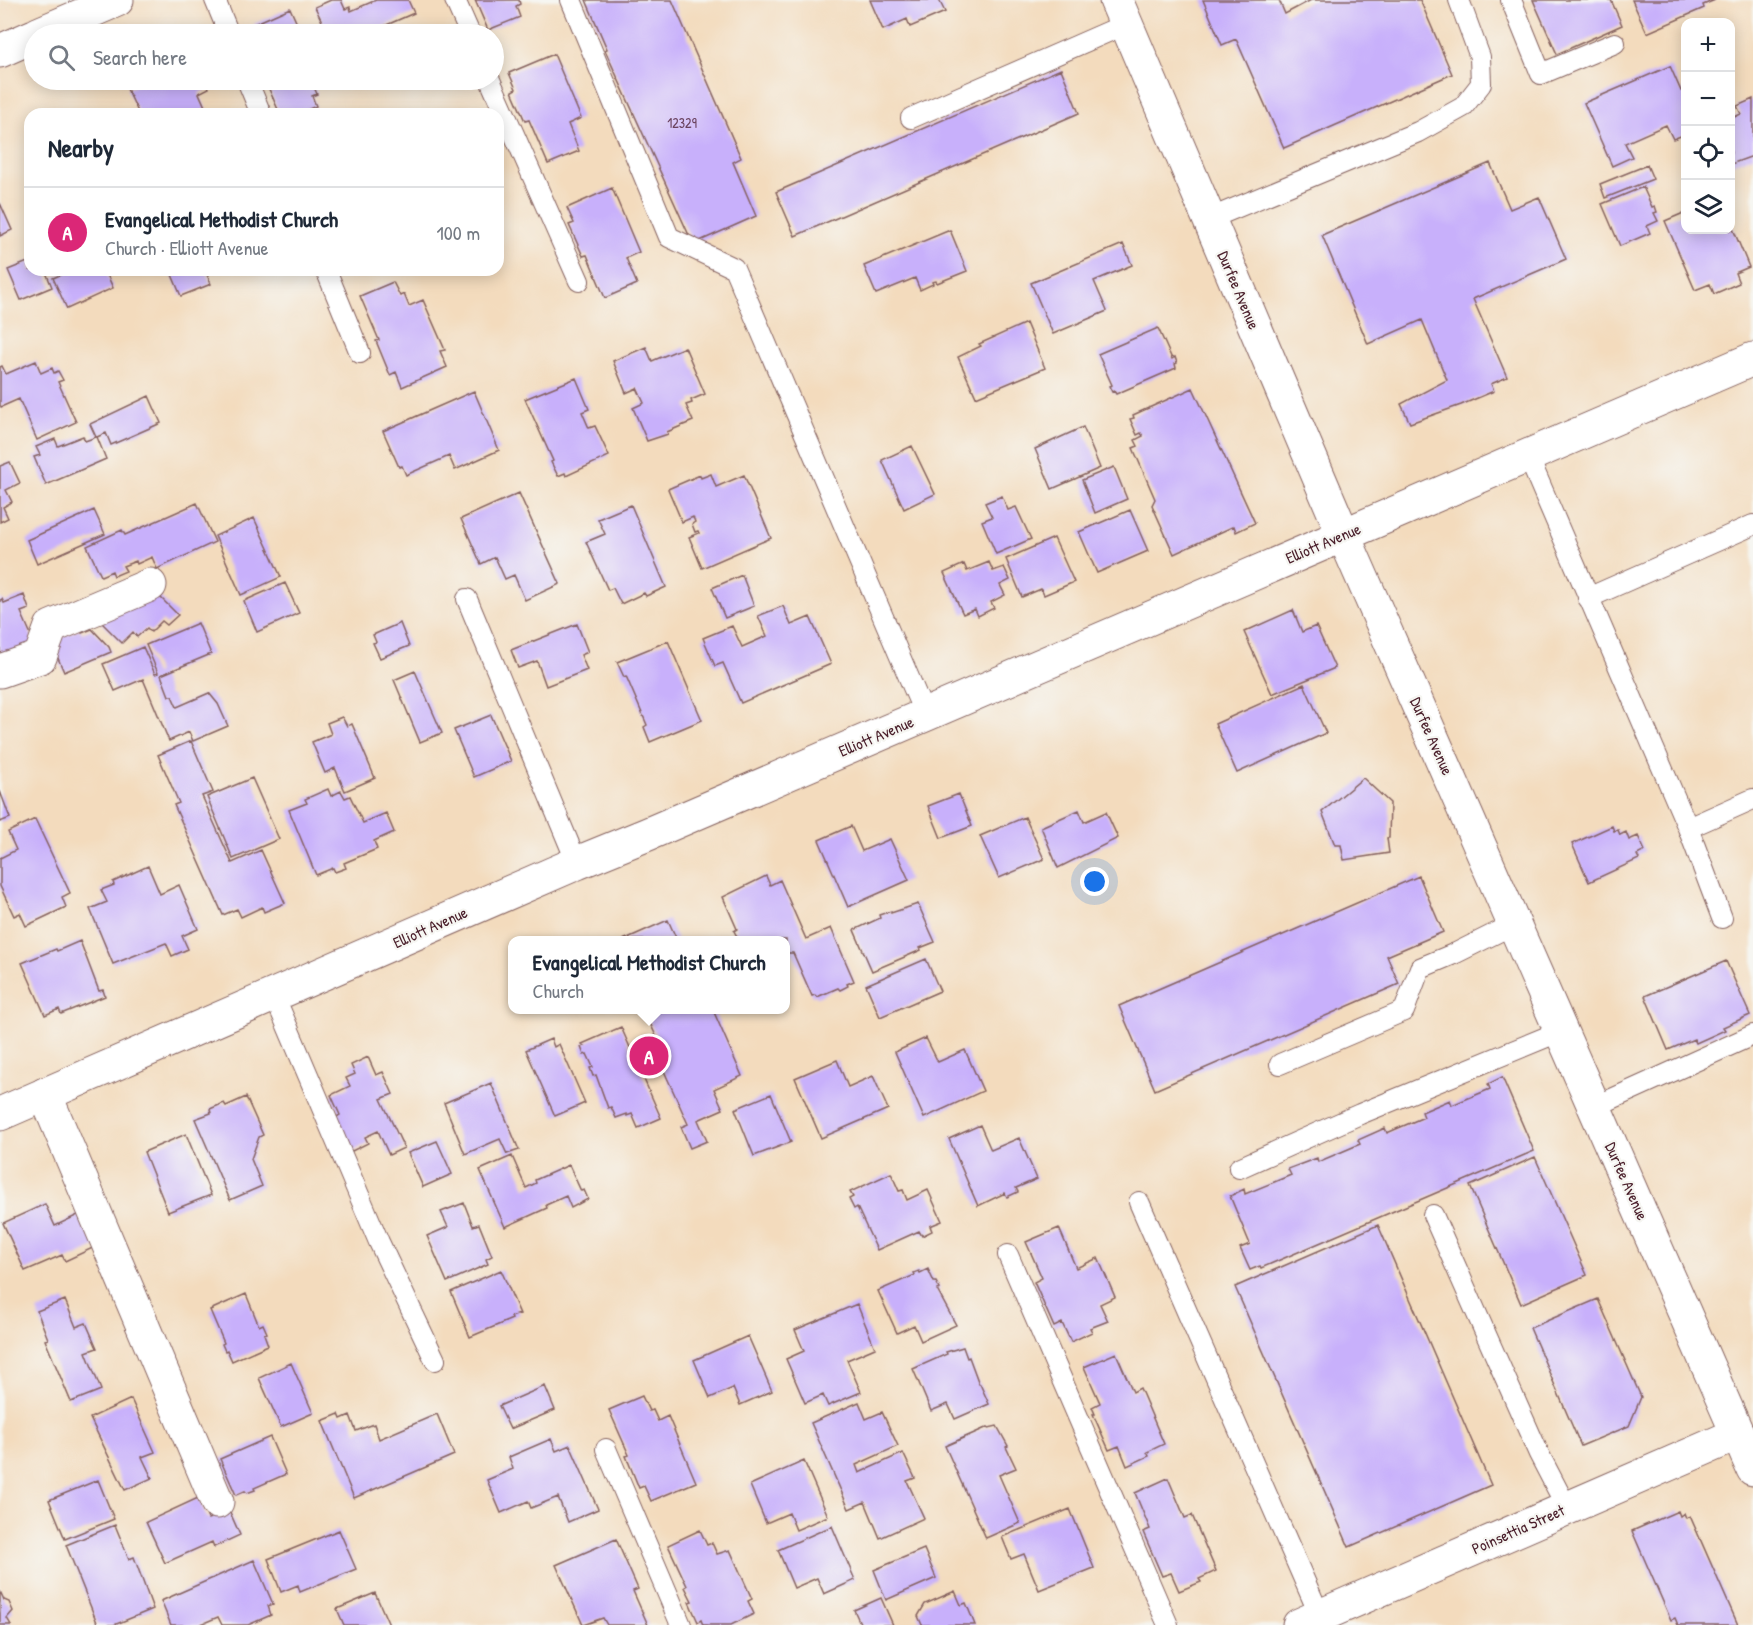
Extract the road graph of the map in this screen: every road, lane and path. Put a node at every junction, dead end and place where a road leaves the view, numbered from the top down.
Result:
1 (117, 0) edge
2 (214, 0) edge
3 (455, 0) edge
4 (571, 0) edge
5 (1459, 0) edge
6 (1511, 0) edge
7 (1121, 12) edge
8 (61, 24) edge
9 (225, 24) edge
10 (466, 24) edge
11 (24, 40) edge
12 (1615, 43) dead end
13 (0, 51) edge
14 (251, 90) edge
15 (494, 90) edge
16 (259, 108) edge
17 (502, 108) edge
18 (504, 111) edge
19 (911, 118) dead end
20 (1209, 219) junction
21 (328, 276) edge
22 (579, 280) dead end
23 (360, 353) dead end
24 (1753, 359) edge
25 (1528, 456) junction
26 (1753, 525) edge
27 (1343, 534) junction
28 (150, 585) dead end
29 (1588, 598) junction
30 (466, 599) dead end
31 (0, 671) edge
32 (925, 714) junction
33 (1753, 799) edge
34 (1688, 828) junction
35 (577, 863) junction
36 (1722, 918) dead end
37 (1514, 924) junction
38 (274, 995) junction
39 (1561, 1031) junction
40 (1753, 1035) edge
41 (1280, 1064) dead end
42 (45, 1095) junction
43 (1594, 1107) junction
44 (0, 1114) edge
45 (1239, 1168) dead end
46 (1139, 1202) dead end
47 (1433, 1215) dead end
48 (1008, 1255) dead end
49 (435, 1360) dead end
50 (1737, 1434) junction
51 (606, 1449) dead end
52 (1753, 1468) edge
53 (217, 1502) dead end
54 (1567, 1508) junction
55 (1310, 1621) edge
56 (681, 1625) edge
57 (1168, 1625) edge

1 - 8 street
2 - 9 lane
3 - 10 lane
4 - 32 lane
5 - 20 lane
6 - 12 lane
7 - 19 lane
7 - 20 street, Durfee Avenue
11 - 13 street
14 - 16 lane
15 - 17 lane
18 - 22 lane
20 - 27 street, Durfee Avenue
21 - 23 lane
24 - 25 street, Elliott Avenue
25 - 27 street, Elliott Avenue
25 - 29 lane
26 - 29 lane
27 - 32 street, Elliott Avenue
27 - 37 street, Durfee Avenue
28 - 31 street
29 - 34 lane
30 - 35 lane
32 - 35 street, Elliott Avenue
33 - 34 lane
34 - 36 lane
35 - 38 street, Elliott Avenue
37 - 39 street, Durfee Avenue
37 - 41 lane
38 - 42 street, Elliott Avenue
38 - 49 lane
39 - 43 street, Durfee Avenue
39 - 45 lane
40 - 43 lane
42 - 44 street, Elliott Avenue
42 - 53 street
43 - 50 street, Durfee Avenue
46 - 55 lane
47 - 54 lane
48 - 57 lane
50 - 52 street, Durfee Avenue
50 - 54 street, Poinsettia Street
51 - 56 lane
54 - 55 street, Poinsettia Street

